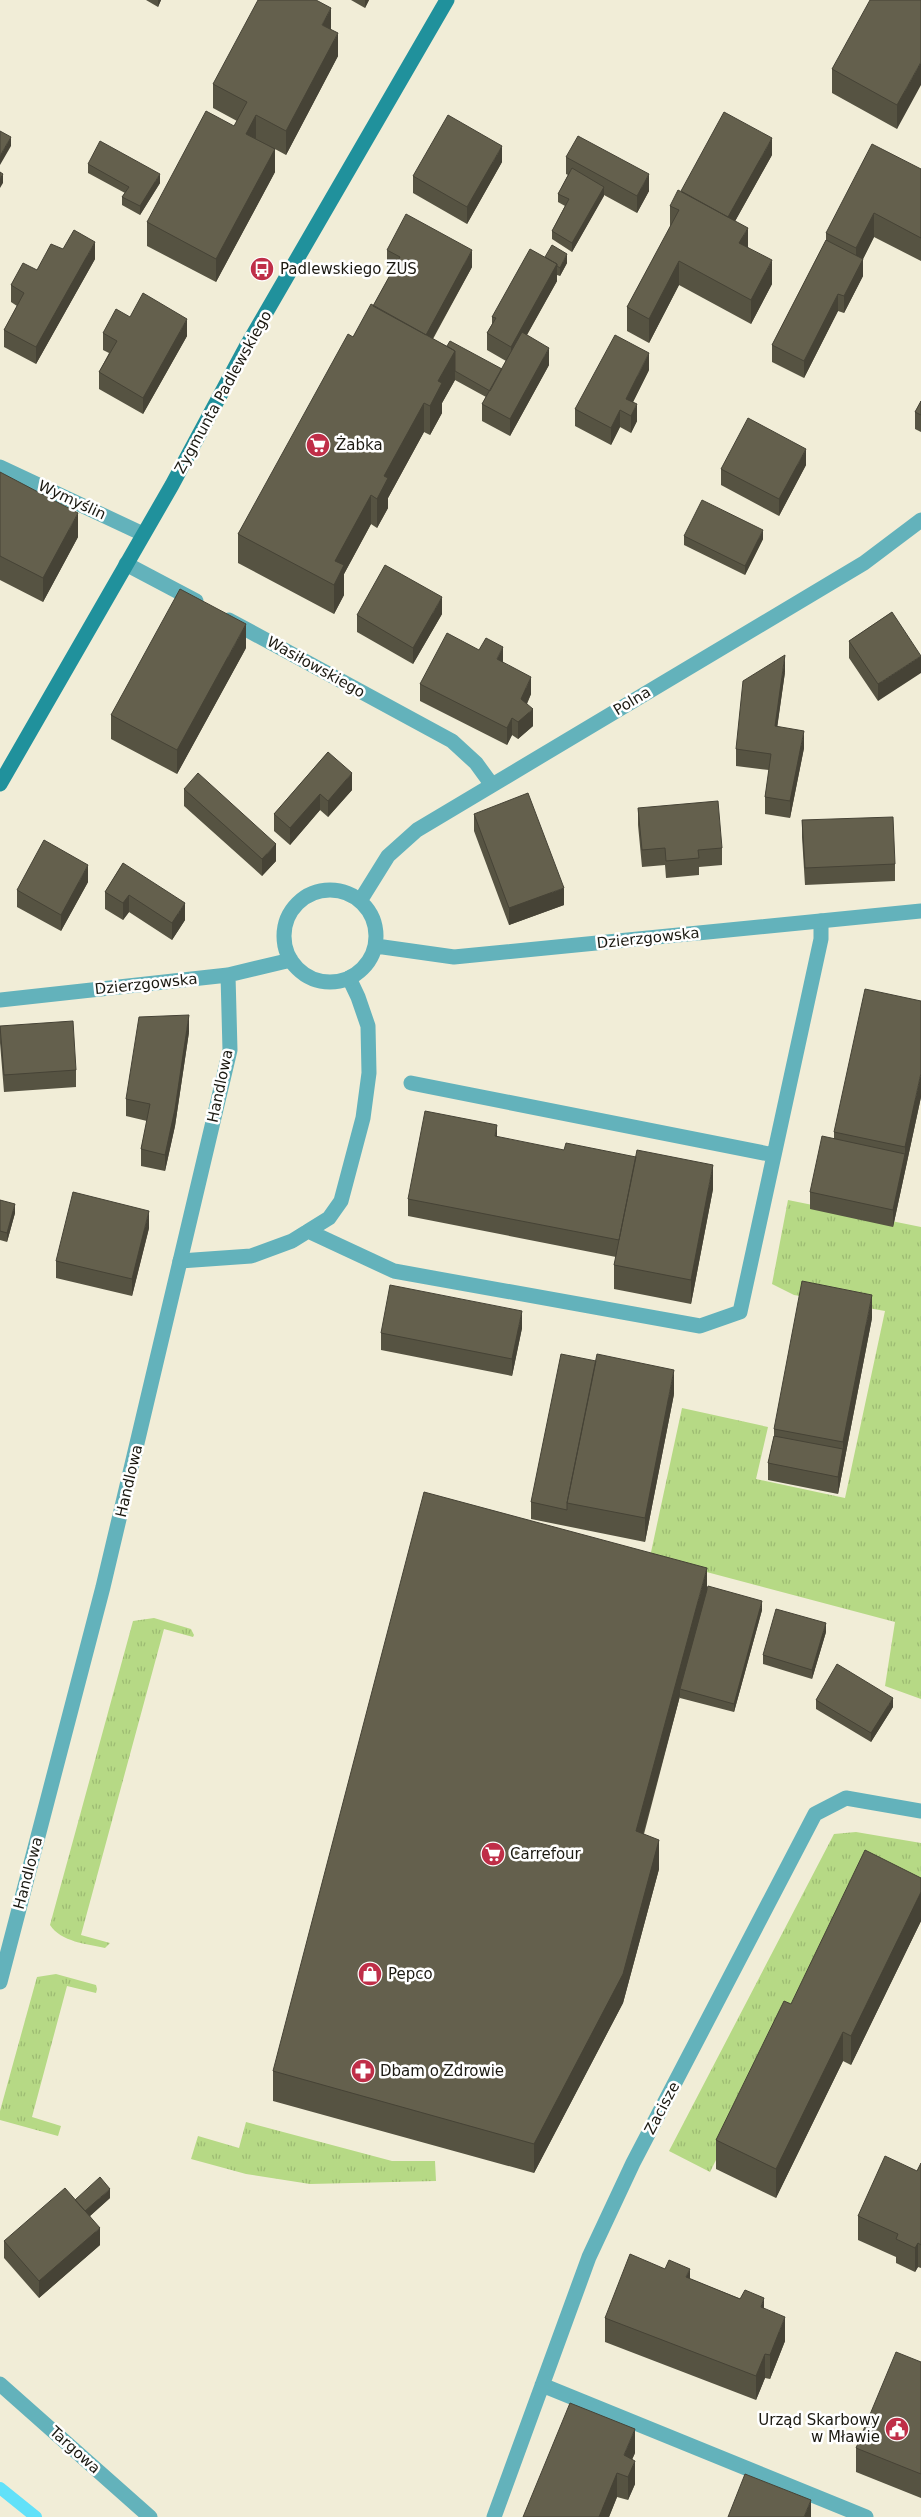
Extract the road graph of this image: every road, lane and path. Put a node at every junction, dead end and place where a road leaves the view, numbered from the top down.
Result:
1 (447, 0) edge
2 (0, 467) edge
3 (921, 520) edge
4 (143, 534) junction
5 (126, 564) junction
6 (0, 784) edge
7 (492, 785) junction
8 (360, 901) junction
9 (921, 911) edge
10 (821, 921) junction
11 (376, 946) junction
12 (291, 960) junction
13 (228, 975) junction
14 (349, 978) junction
15 (0, 1000) edge
16 (411, 1083) dead end
17 (774, 1155) junction
18 (308, 1231) junction
19 (180, 1261) junction
20 (921, 1811) edge
21 (0, 1982) edge
22 (0, 2384) edge
23 (542, 2385) junction
24 (150, 2517) edge
25 (494, 2517) edge
26 (866, 2517) edge

1 - 4 street, Zygmunta Padlewskiego
2 - 4 street, Wymyślin
3 - 7 street, Polna
4 - 5 street, Zygmunta Padlewskiego
5 - 6 street, Zygmunta Padlewskiego
5 - 7 street, Wasiłowskiego
7 - 8 street, Polna
8 - 11 street
8 - 12 street
9 - 10 street, Dzierzgowska
10 - 11 street, Dzierzgowska
10 - 17 street
11 - 14 street
12 - 13 street, Dzierzgowska
12 - 14 street
13 - 15 street, Dzierzgowska
13 - 19 street, Handlowa
14 - 18 street
16 - 17 street
17 - 18 street
18 - 19 street
19 - 21 street, Handlowa
20 - 23 street, Zacisze
22 - 24 street, Targowa
23 - 25 street, Zacisze
23 - 26 street

